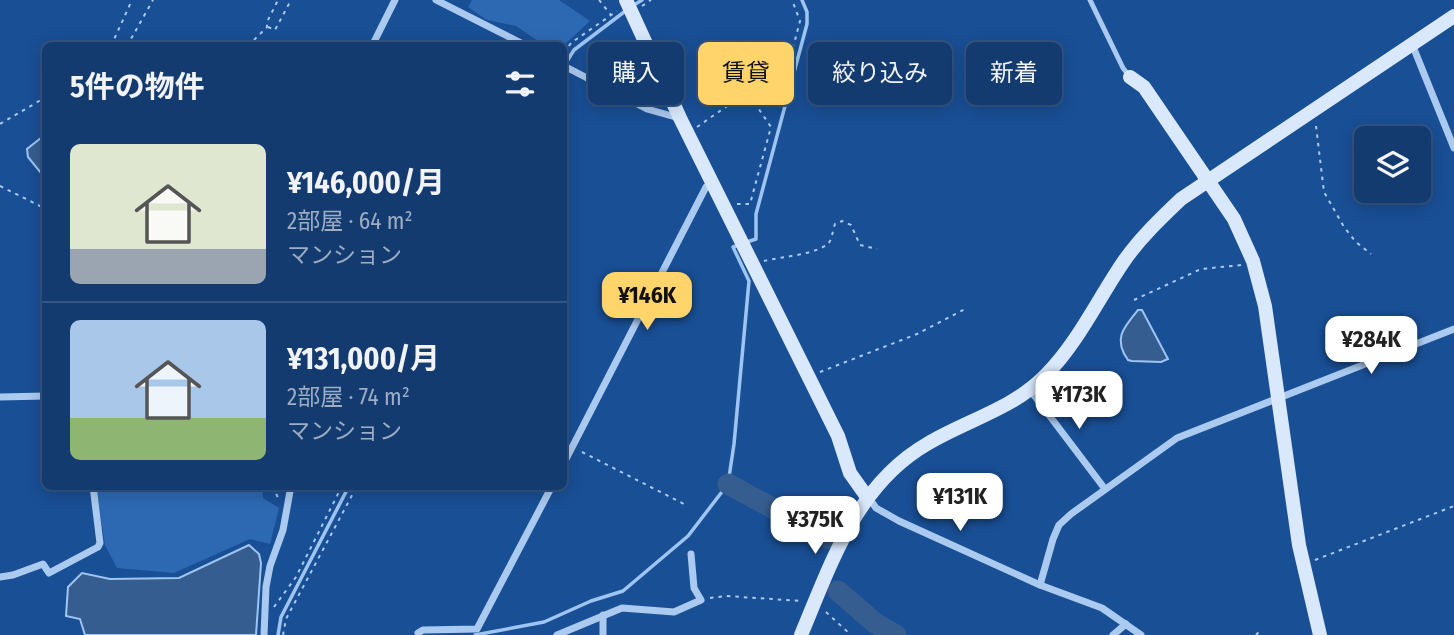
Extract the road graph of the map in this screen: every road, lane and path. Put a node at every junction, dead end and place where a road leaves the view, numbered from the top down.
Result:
1 (132, 0) edge
2 (153, 0) edge
3 (278, 0) edge
4 (291, 0) edge
5 (395, 0) edge
6 (436, 0) edge
7 (600, 0) edge
8 (792, 0) edge
9 (1090, 0) edge
10 (628, 5) edge
11 (611, 15) junction
12 (1454, 16) edge
13 (267, 27) junction
14 (113, 42) edge
15 (129, 42) edge
16 (252, 42) edge
17 (374, 42) edge
18 (519, 42) edge
19 (794, 44) edge
20 (1412, 44) junction
21 (567, 48) edge
22 (567, 68) edge
23 (1130, 76) joint
24 (42, 99) edge
25 (729, 105) edge
26 (756, 105) edge
27 (1311, 111) junction
28 (0, 124) edge
29 (683, 125) junction
30 (1454, 148) edge
31 (1207, 179) junction
32 (714, 184) junction
33 (0, 186) edge
34 (737, 204) dead end
35 (42, 207) edge
36 (877, 249) dead end
37 (1371, 254) dead end
38 (1254, 261) junction
39 (753, 263) junction
40 (1134, 300) dead end
41 (967, 308) dead end
42 (1454, 329) edge
43 (809, 376) junction
44 (1030, 390) junction
45 (42, 396) edge
46 (0, 397) edge
47 (1278, 397) junction
48 (572, 447) junction
49 (567, 457) edge
50 (1105, 489) junction
51 (93, 490) edge
52 (275, 490) edge
53 (290, 490) edge
54 (340, 490) edge
55 (354, 490) edge
56 (550, 490) edge
57 (867, 496) junction
58 (287, 504) junction
59 (684, 504) dead end
60 (1454, 506) edge
61 (691, 554) dead end
62 (1303, 565) junction
63 (0, 577) edge
64 (1040, 585) junction
65 (701, 600) junction
66 (814, 604) junction
67 (265, 615) junction
68 (603, 615) junction
69 (1126, 624) junction
70 (477, 632) edge
71 (1259, 632) dead end
72 (418, 633) dead end
73 (264, 635) edge
74 (283, 635) edge
75 (557, 635) edge
76 (603, 635) edge
77 (801, 635) edge
78 (851, 635) edge
79 (1113, 635) edge
80 (1142, 635) edge
81 (1256, 635) edge
82 (1320, 635) edge

1 - 14 path
2 - 15 path
3 - 13 path
4 - 13 path
5 - 17 street
6 - 18 street
7 - 11 path
8 - 19 path
9 - 23 lane
10 - 11 path
10 - 29 street
11 - 21 path
12 - 20 street
13 - 16 path
20 - 27 street
20 - 30 street
22 - 29 street
23 - 31 street
24 - 28 path
25 - 29 path
26 - 34 path
27 - 31 street
27 - 37 path
29 - 32 street
31 - 38 street
31 - 44 street
32 - 39 street
32 - 48 street
33 - 35 path
36 - 39 path
38 - 40 path
38 - 47 street
39 - 43 street
41 - 43 path
42 - 47 street
43 - 57 street
44 - 50 street
44 - 57 street
45 - 46 street
47 - 50 street
47 - 62 street
48 - 49 street
48 - 59 path
50 - 64 street
51 - 63 street
52 - 58 path
53 - 58 street
54 - 67 path
55 - 74 path
56 - 70 street
57 - 64 street
57 - 66 street
58 - 67 street
60 - 62 path
61 - 65 street
62 - 82 street
64 - 69 street
65 - 66 path
65 - 68 street
66 - 77 street
66 - 78 path
67 - 73 street
68 - 75 street
68 - 76 street
69 - 79 street
69 - 80 street
70 - 72 street
71 - 81 path

